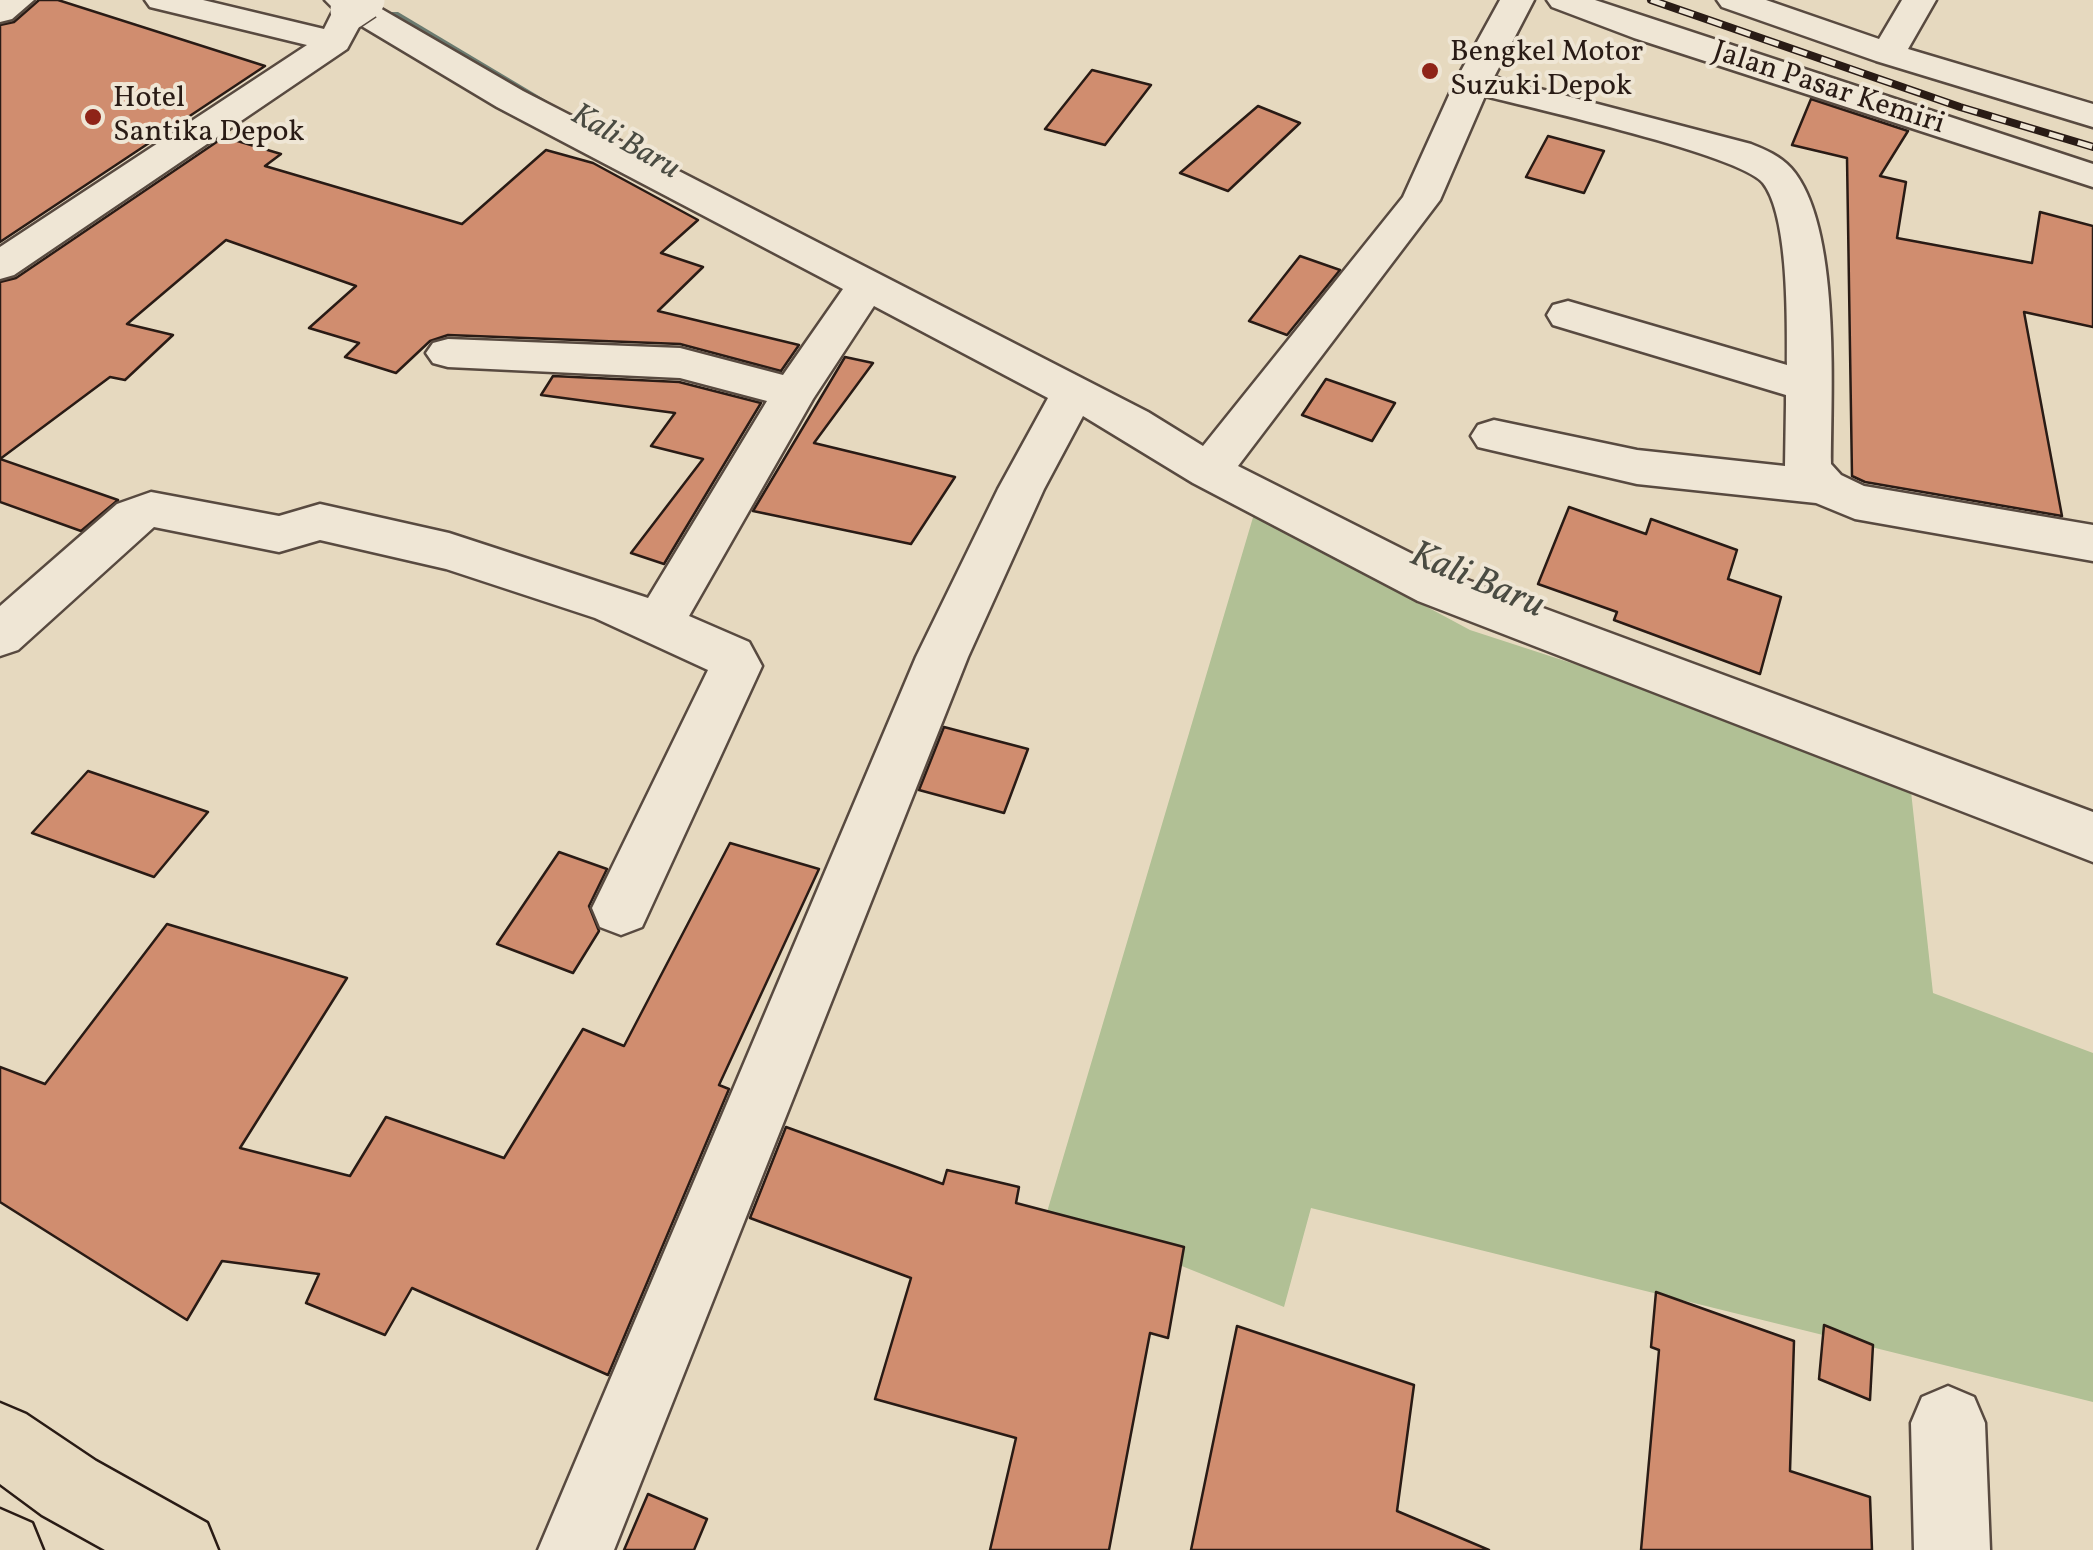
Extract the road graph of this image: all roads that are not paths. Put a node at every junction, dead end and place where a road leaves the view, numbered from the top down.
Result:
1 (17, 0) edge
2 (162, 0) edge
3 (1517, 0) edge
4 (1564, 0) edge
5 (1734, 0) edge
6 (1919, 0) edge
7 (0, 12) edge
8 (348, 13) edge
9 (1888, 54) junction
10 (1473, 82) junction
11 (2093, 116) edge
12 (2093, 176) edge
13 (0, 266) edge
14 (866, 286) junction
15 (1568, 314) dead end
16 (448, 352) dead end
17 (1808, 386) junction
18 (794, 393) junction
19 (1073, 393) junction
20 (1494, 436) dead end
21 (1209, 471) junction
22 (1824, 486) junction
23 (2093, 544) edge
24 (658, 625) junction
25 (0, 636) edge
26 (2093, 837) edge
27 (621, 908) dead end
28 (1948, 1424) dead end
29 (0, 1440) edge
30 (180, 1550) edge
31 (576, 1550) edge
32 (1952, 1550) edge

1 - 7 street
2 - 8 street
3 - 10 street
4 - 12 street, Jalan Pasar Kemiri
5 - 9 street
6 - 9 street
8 - 13 street
8 - 14 street
9 - 11 street
10 - 17 street
10 - 21 street
14 - 18 street
14 - 19 street
15 - 17 street
16 - 18 street
17 - 22 street
18 - 24 street
19 - 21 street
19 - 31 street
20 - 22 street
21 - 26 street
22 - 23 street
24 - 25 street
24 - 27 street
28 - 32 street
29 - 30 highway

